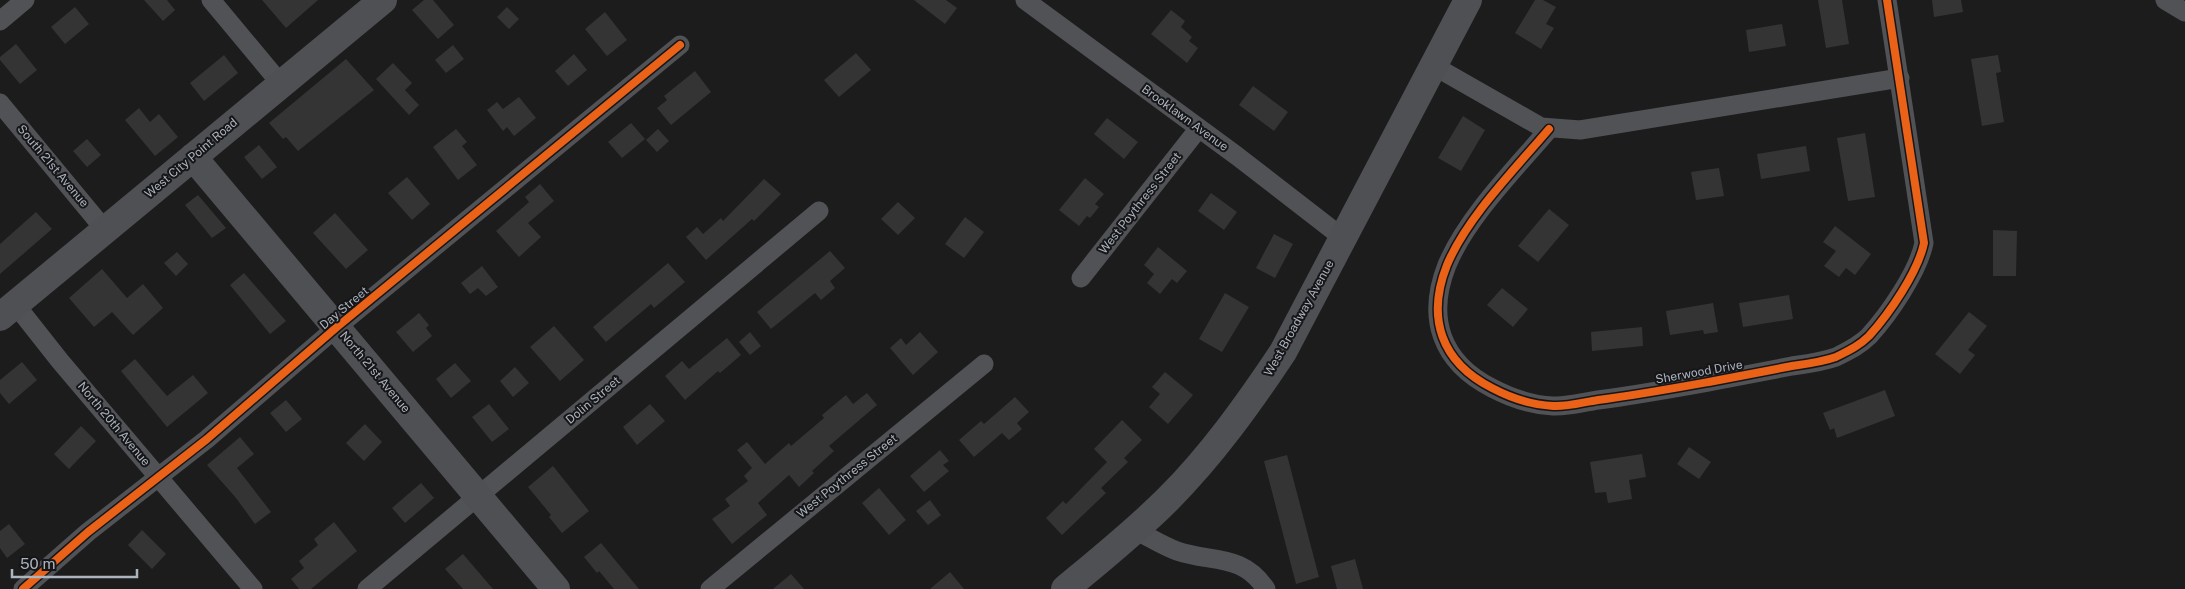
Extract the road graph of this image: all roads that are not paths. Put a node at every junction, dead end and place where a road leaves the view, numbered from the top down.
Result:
1 (25, 0) edge
2 (211, 0) edge
3 (383, 0) edge
4 (1025, 0) edge
5 (1468, 0) edge
6 (1887, 0) edge
7 (2165, 0) edge
8 (2185, 12) edge
9 (0, 21) edge
10 (680, 45) dead end
11 (1434, 66) junction
12 (1900, 78) junction
13 (281, 84) junction
14 (0, 103) edge
15 (1199, 128) junction
16 (1549, 129) junction
17 (193, 157) junction
18 (819, 211) dead end
19 (105, 230) junction
20 (1343, 238) junction
21 (1082, 278) dead end
22 (8, 310) edge
23 (337, 327) junction
24 (984, 364) dead end
25 (159, 477) junction
26 (478, 496) junction
27 (1136, 530) junction
28 (23, 589) edge
29 (253, 589) edge
30 (367, 589) edge
31 (556, 589) edge
32 (710, 589) edge
33 (1065, 589) edge
34 (1266, 589) edge

1 - 9 street
2 - 13 street
3 - 13 street, West City Point Road
4 - 15 street, Brooklawn Avenue
5 - 11 street, West Broadway Avenue
6 - 12 street, Sherwood Drive
7 - 8 street
10 - 23 street, Day Street
11 - 16 street
11 - 20 street, West Broadway Avenue
12 - 16 street
12 - 16 street, Sherwood Drive
13 - 17 street, West City Point Road
14 - 19 street, South 21st Avenue
15 - 20 street, Brooklawn Avenue
15 - 21 street, West Poythress Street
17 - 19 street, West City Point Road
17 - 23 street, North 21st Avenue
18 - 26 street, Dolin Street
19 - 22 street, West City Point Road
20 - 27 street, West Broadway Avenue
22 - 25 street, North 20th Avenue
23 - 25 street, Day Street
23 - 26 street, North 21st Avenue
24 - 32 street, West Poythress Street
25 - 28 street, Day Street
25 - 29 street, North 20th Avenue
26 - 30 street, Dolin Street
26 - 31 street, North 21st Avenue
27 - 33 street, West Broadway Avenue
27 - 34 street

